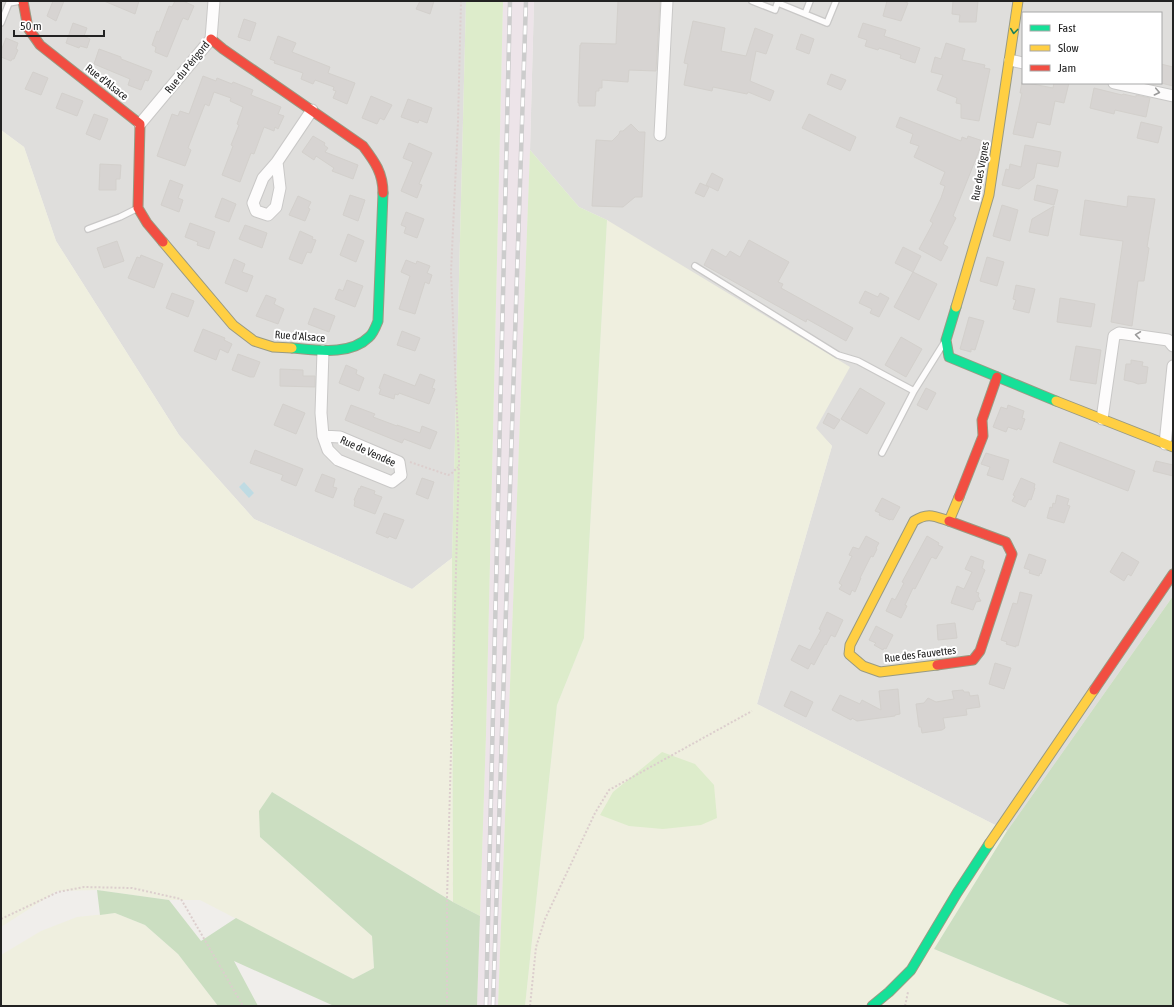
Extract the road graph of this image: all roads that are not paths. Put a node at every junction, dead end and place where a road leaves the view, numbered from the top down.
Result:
1 (21, 1) edge
2 (214, 1) edge
3 (667, 1) edge
4 (752, 1) edge
5 (810, 1) edge
6 (836, 1) edge
7 (1018, 1) edge
8 (778, 2) edge
9 (805, 14) junction
10 (1, 23) edge
11 (211, 39) junction
12 (1010, 60) junction
13 (1022, 63) edge
14 (1119, 84) edge
15 (1173, 96) edge
16 (312, 110) junction
17 (140, 124) junction
18 (660, 135) dead end
19 (277, 162) dead end
20 (138, 208) junction
21 (88, 229) dead end
22 (695, 266) dead end
23 (946, 340) junction
24 (1173, 346) edge
25 (323, 351) junction
26 (1173, 366) edge
27 (997, 378) junction
28 (914, 391) junction
29 (1102, 419) junction
30 (322, 436) junction
31 (1169, 446) edge
32 (882, 453) dead end
33 (949, 521) junction
34 (1173, 574) edge
35 (872, 1006) edge

1 - 10 lane
1 - 17 street, Rue d'Alsace
2 - 11 street, Rue du Périgord
3 - 18 street
4 - 8 lane
5 - 9 lane
6 - 9 lane
7 -> 12 street, Rue des Vignes
8 - 9 lane
11 - 16 street, Rue d'Alsace
11 - 17 street, Rue du Périgord
12 - 13 street
12 - 23 street, Rue des Vignes
14 -> 15 street
16 - 19 street
16 - 25 street, Rue d'Alsace
17 - 20 street
20 - 21 lane
20 - 25 street, Rue d'Alsace
22 - 28 lane
23 - 27 street
23 - 28 lane, Rue des Vignes
24 -> 29 street
25 - 30 street, Rue de Vendée
26 - 31 street
27 - 29 street
27 - 33 street
28 - 32 lane, Rue des Vignes
29 - 31 street
30 - 30 street, Rue de Vendée
33 - 33 street, Rue des Fauvettes
34 - 35 street

